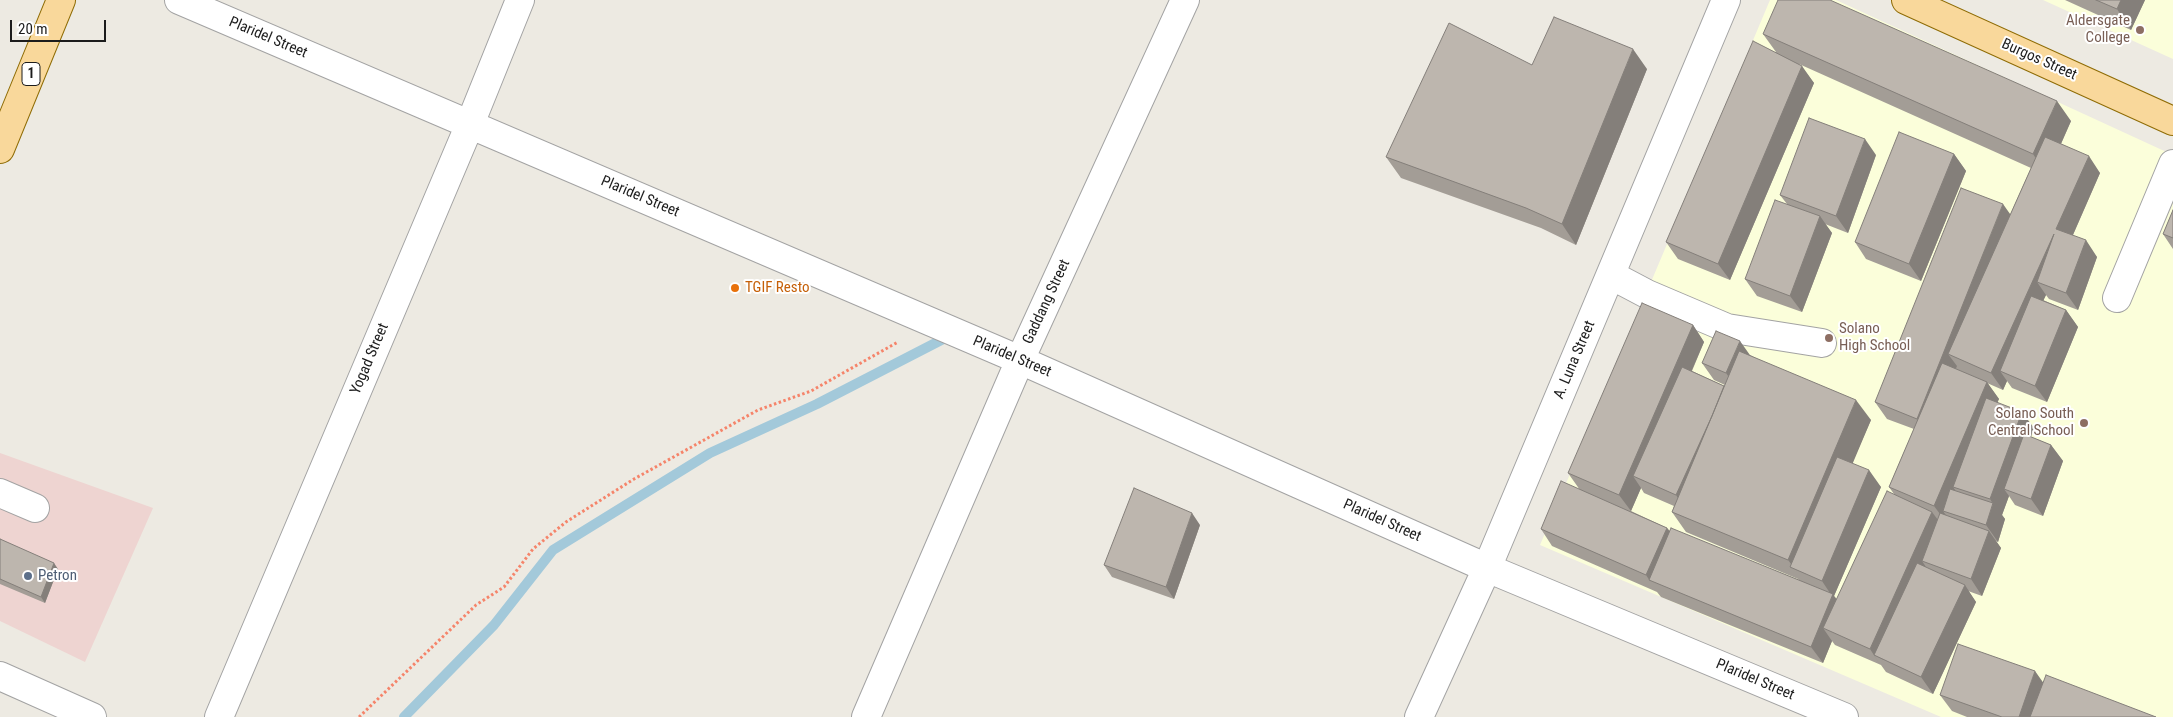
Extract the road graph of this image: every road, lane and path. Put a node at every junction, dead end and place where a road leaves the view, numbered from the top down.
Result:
1 (61, 0) edge
2 (179, 0) edge
3 (520, 0) edge
4 (1186, 0) edge
5 (1726, 0) edge
6 (1906, 0) edge
7 (2173, 121) edge
8 (470, 124) junction
9 (0, 148) edge
10 (2173, 164) edge
11 (1611, 275) junction
12 (2117, 298) dead end
13 (933, 322) junction
14 (1822, 343) dead end
15 (1020, 360) junction
16 (0, 493) edge
17 (35, 508) dead end
18 (1487, 568) junction
19 (0, 676) edge
20 (92, 717) edge
21 (219, 717) edge
22 (359, 717) edge
23 (866, 717) edge
24 (1419, 717) edge
25 (1844, 717) edge

1 - 9 main road, 1
2 - 8 street, Plaridel Street
3 - 8 street, Yogad Street
4 - 15 street, Gaddang Street
5 - 11 street, A. Luna Street
6 - 7 main road, Burgos Street
8 - 13 street, Plaridel Street
8 - 21 street, Yogad Street
10 - 12 street
11 - 14 street
11 - 18 street, A. Luna Street
13 - 15 street, Plaridel Street
13 - 22 path
15 - 18 street, Plaridel Street
15 - 23 street, Gaddang Street
16 - 17 street
18 - 24 street, A. Luna Street
18 - 25 street, Plaridel Street
19 - 20 street

